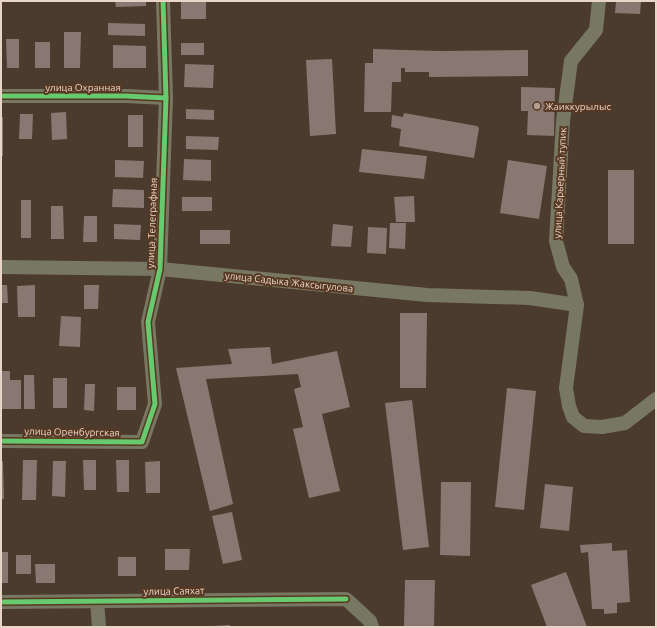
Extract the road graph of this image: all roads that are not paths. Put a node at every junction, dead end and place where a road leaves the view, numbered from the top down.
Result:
1 (164, 1) edge
2 (599, 1) edge
3 (1, 96) edge
4 (166, 98) junction
5 (1, 267) edge
6 (160, 269) junction
7 (577, 305) junction
8 (656, 399) edge
9 (1, 441) edge
10 (142, 442) joint
11 (97, 601) junction
12 (1, 602) edge
13 (99, 627) edge
14 (372, 627) edge

1 - 4 street, улица Телеграфная
2 - 7 street, улица Карьерный тупик
3 - 4 street, улица Охранная
4 - 6 street, улица Телеграфная
5 - 6 street, улица Садыка Жаксыгулова
6 - 7 street, улица Садыка Жаксыгулова
6 - 10 street, улица Телеграфная
7 - 8 street, улица Карьерный тупик
9 - 10 street, улица Оренбургская
11 - 12 street, улица Саяхат
11 - 13 street
11 - 14 street, улица Саяхат

